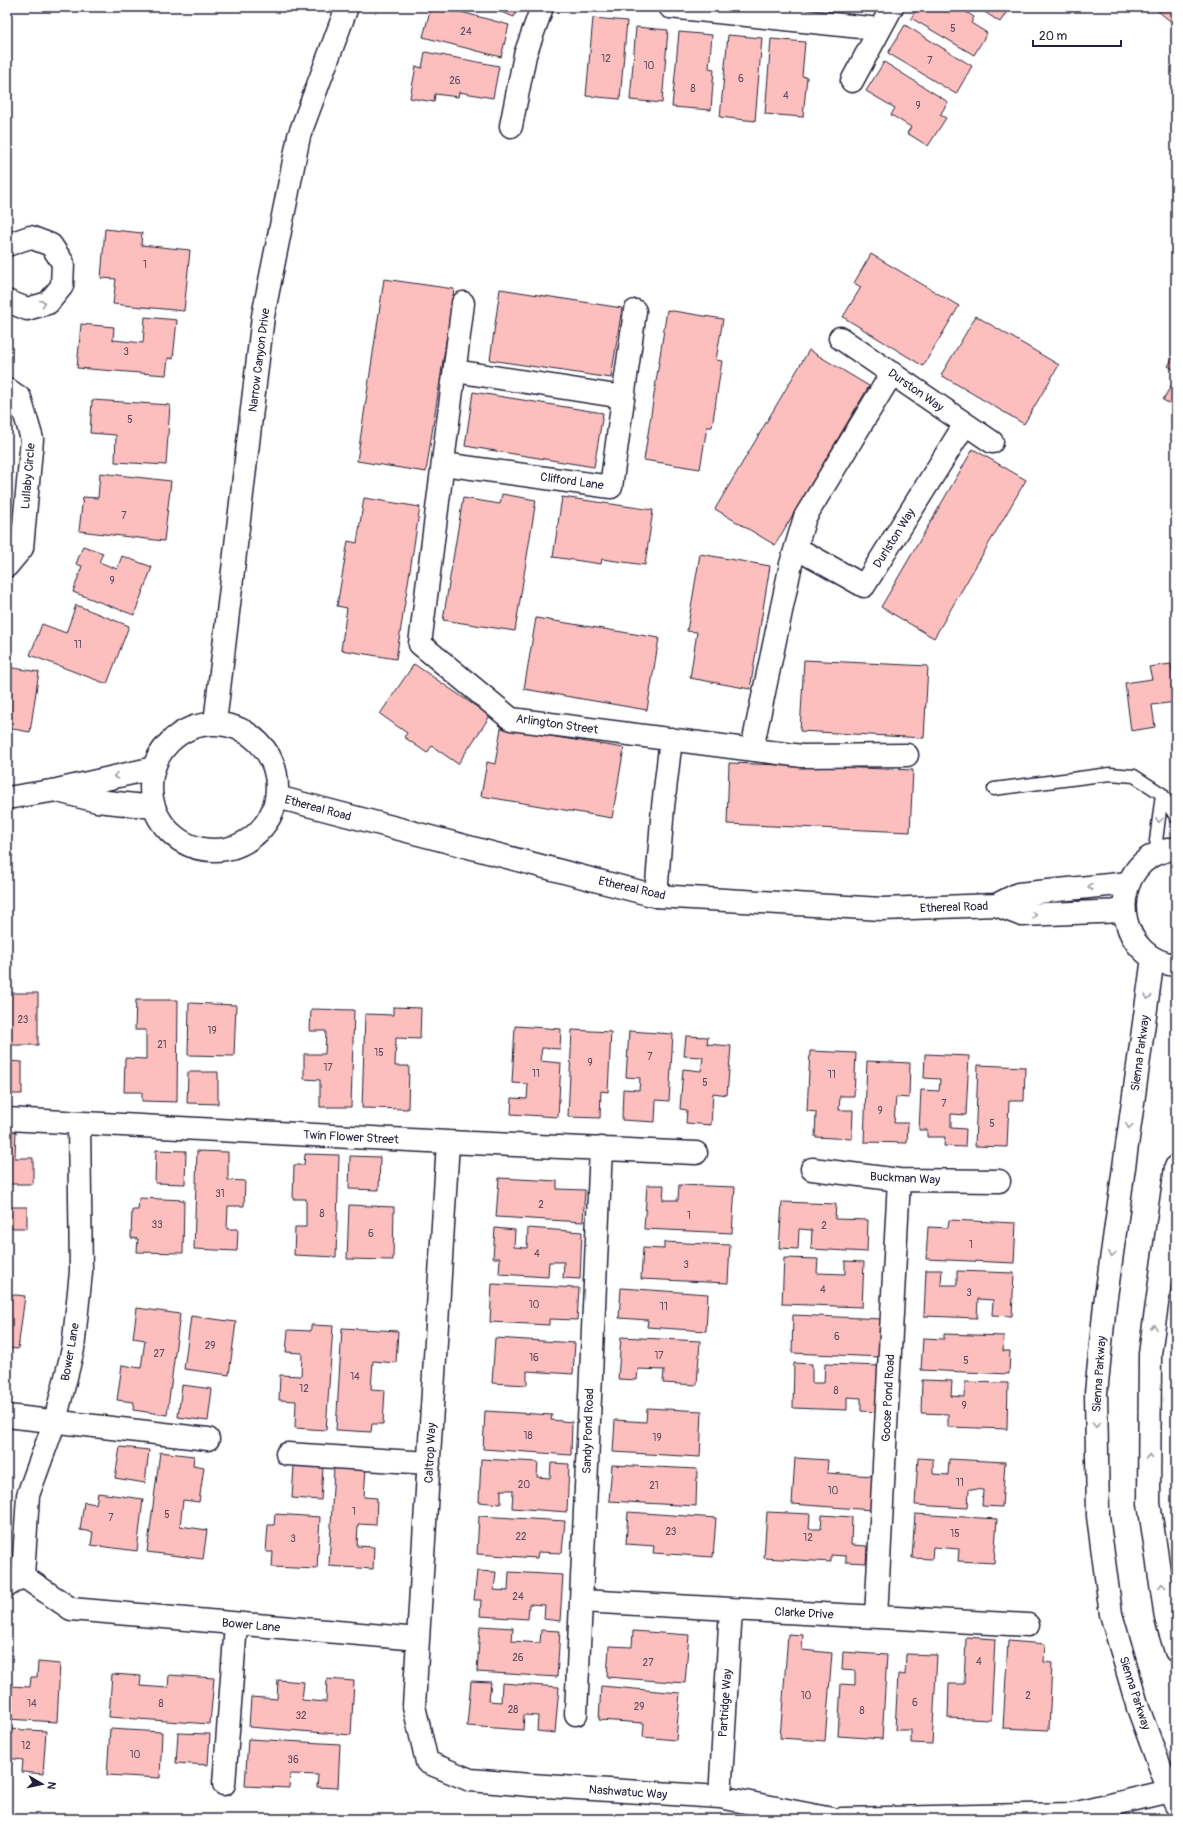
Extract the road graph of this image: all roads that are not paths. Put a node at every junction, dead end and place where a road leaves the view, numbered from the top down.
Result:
1 (347, 7) edge
2 (542, 7) edge
3 (670, 7) edge
4 (892, 7) edge
5 (879, 29) junction
6 (852, 81) dead end
7 (511, 126) dead end
8 (7, 245) edge
9 (7, 301) edge
10 (463, 303) dead end
11 (636, 311) dead end
12 (840, 338) dead end
13 (455, 371) junction
14 (892, 374) junction
15 (7, 389) edge
16 (623, 397) junction
17 (965, 424) junction
18 (992, 442) dead end
19 (443, 464) junction
20 (796, 548) junction
21 (7, 566) edge
22 (215, 723) junction
23 (672, 739) junction
24 (752, 750) junction
25 (907, 755) dead end
26 (154, 768) junction
27 (994, 789) dead end
28 (57, 790) junction
29 (1162, 794) junction
30 (277, 797) junction
31 (7, 798) edge
32 (154, 808) junction
33 (1176, 817) edge
34 (1171, 849) edge
35 (1129, 883) junction
36 (656, 896) junction
37 (996, 905) junction
38 (1124, 911) junction
39 (1153, 958) junction
40 (1176, 965) edge
41 (7, 1119) edge
42 (79, 1123) junction
43 (448, 1142) junction
44 (601, 1148) junction
45 (696, 1153) dead end
46 (1176, 1167) edge
47 (812, 1169) dead end
48 (899, 1180) junction
49 (998, 1181) dead end
50 (7, 1416) edge
51 (55, 1421) junction
52 (208, 1439) dead end
53 (287, 1454) dead end
54 (429, 1463) junction
55 (15, 1581) edge
56 (581, 1601) junction
57 (731, 1609) junction
58 (876, 1617) junction
59 (236, 1624) junction
60 (1028, 1625) dead end
61 (418, 1639) junction
62 (1176, 1651) edge
63 (576, 1714) dead end
64 (426, 1762) joint
65 (224, 1784) dead end
66 (1174, 1794) edge
67 (720, 1798) junction
68 (832, 1819) edge
69 (842, 1819) edge

1 - 22 street, Narrow Canyon Drive
2 - 7 street
3 - 5 street
4 - 5 street
5 - 6 street
9 -> 8 street
10 - 13 street
11 - 16 street, Clifford Lane
12 - 14 street, Durston Way
13 - 16 street
13 - 19 street
14 - 17 street, Durston Way
14 - 20 street
15 - 21 street, Lullaby Circle
16 - 19 street, Clifford Lane
17 - 18 street, Durston Way
17 - 20 street, Durlston Way
19 - 23 street, Arlington Street
20 - 24 street
22 - 26 street
22 - 30 street
23 - 24 street, Arlington Street
23 - 36 street
24 - 25 street, Arlington Street
26 -> 28 street
26 - 32 street
27 - 29 lane
28 - 31 street
28 - 32 street
29 - 33 lane
29 -> 34 lane
30 - 32 street
30 - 36 street, Ethereal Road
34 - 35 street
35 -> 37 street, Ethereal Road
35 - 38 street
36 - 37 street, Ethereal Road
37 -> 38 street, Ethereal Road
38 - 39 street
39 - 40 street
39 -> 66 street, Sienna Parkway
41 - 42 street, Twin Flower Street
42 - 43 street, Twin Flower Street
42 - 51 street, Bower Lane
43 - 44 street, Twin Flower Street
43 - 54 street, Caltrop Way
44 - 45 street, Twin Flower Street
44 - 56 street, Sandy Pond Road
62 -> 46 street
47 - 48 street, Buckman Way
48 - 49 street, Buckman Way
48 - 58 street, Goose Pond Road
50 - 51 street
51 - 52 street
51 - 55 street, Bower Lane
53 - 54 street
54 - 61 street, Caltrop Way
55 - 59 street, Bower Lane
56 - 57 street, Clarke Drive
56 - 63 street, Sandy Pond Road
57 - 58 street, Clarke Drive
57 - 67 street, Partridge Way
58 - 60 street, Clarke Drive
59 - 61 street, Bower Lane
59 - 65 street
61 - 64 street, Caltrop Way
64 - 67 street, Nashwatuc Way
66 - 69 street
67 - 68 street, Nashwatuc Way

